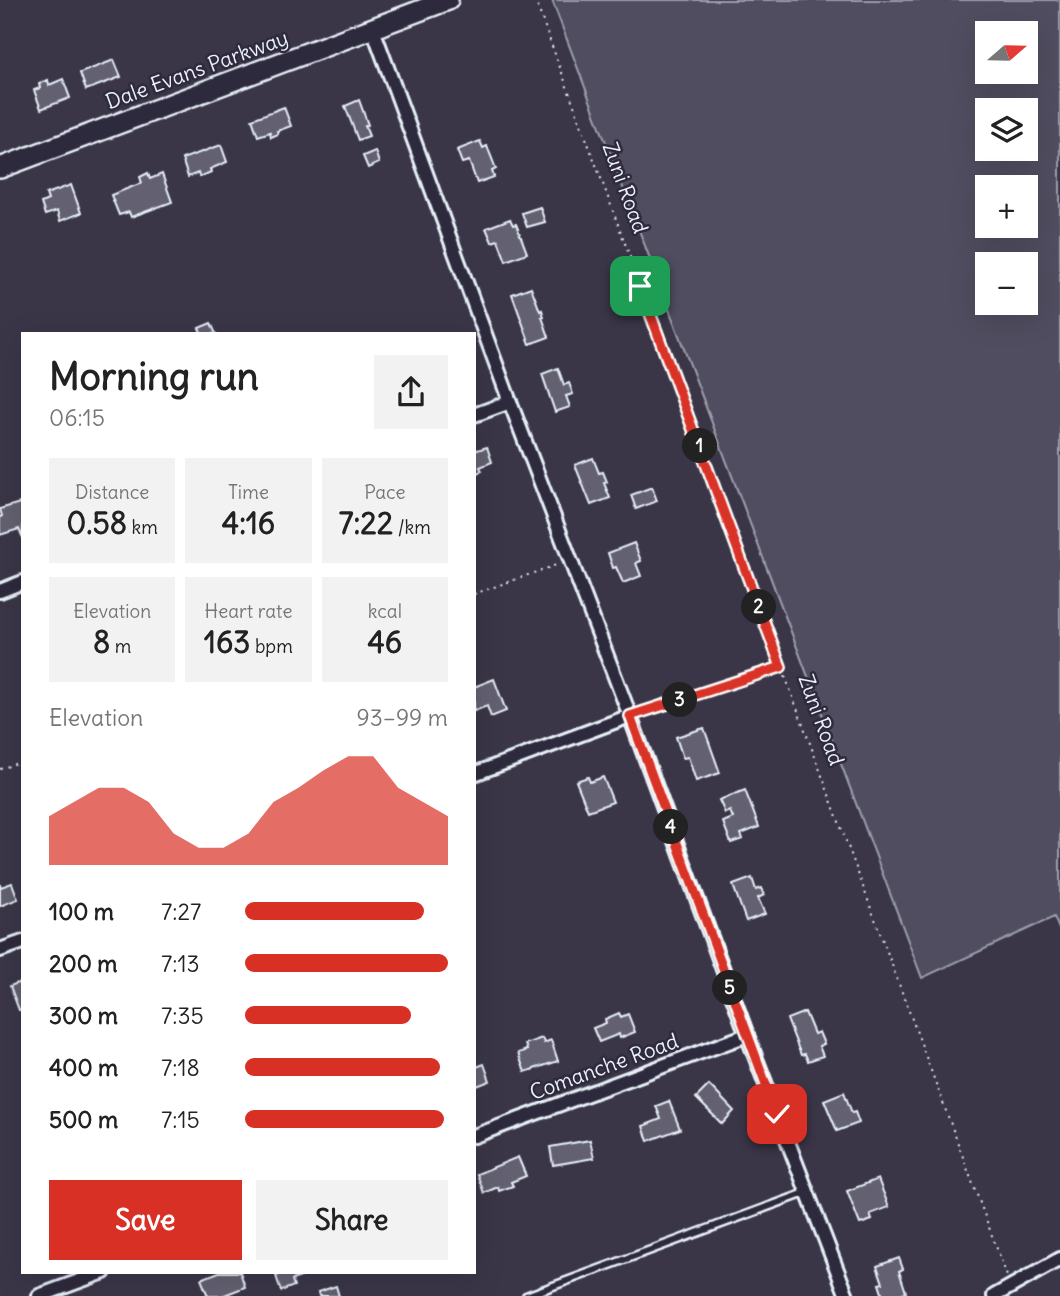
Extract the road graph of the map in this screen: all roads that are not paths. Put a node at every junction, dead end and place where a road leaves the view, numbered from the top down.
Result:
1 (448, 0) edge
2 (373, 29) junction
3 (0, 168) edge
4 (510, 402) junction
5 (476, 414) edge
6 (21, 584) edge
7 (0, 591) edge
8 (630, 716) junction
9 (476, 773) edge
10 (21, 943) edge
11 (0, 950) edge
12 (747, 1035) junction
13 (476, 1135) edge
14 (808, 1192) junction
15 (1060, 1259) edge
16 (99, 1274) edge
17 (1013, 1291) edge
18 (39, 1296) edge
19 (526, 1296) edge
20 (847, 1296) edge
21 (994, 1296) edge

1 - 2 main road, Dale Evans Parkway
2 - 3 main road, Dale Evans Parkway
2 - 4 street
4 - 5 street
4 - 8 street
6 - 7 street
8 - 9 street
8 - 12 street
10 - 11 street
12 - 13 street, Comanche Road
12 - 14 street
14 - 19 lane
14 - 20 street
15 - 17 street
16 - 18 street
17 - 21 street

